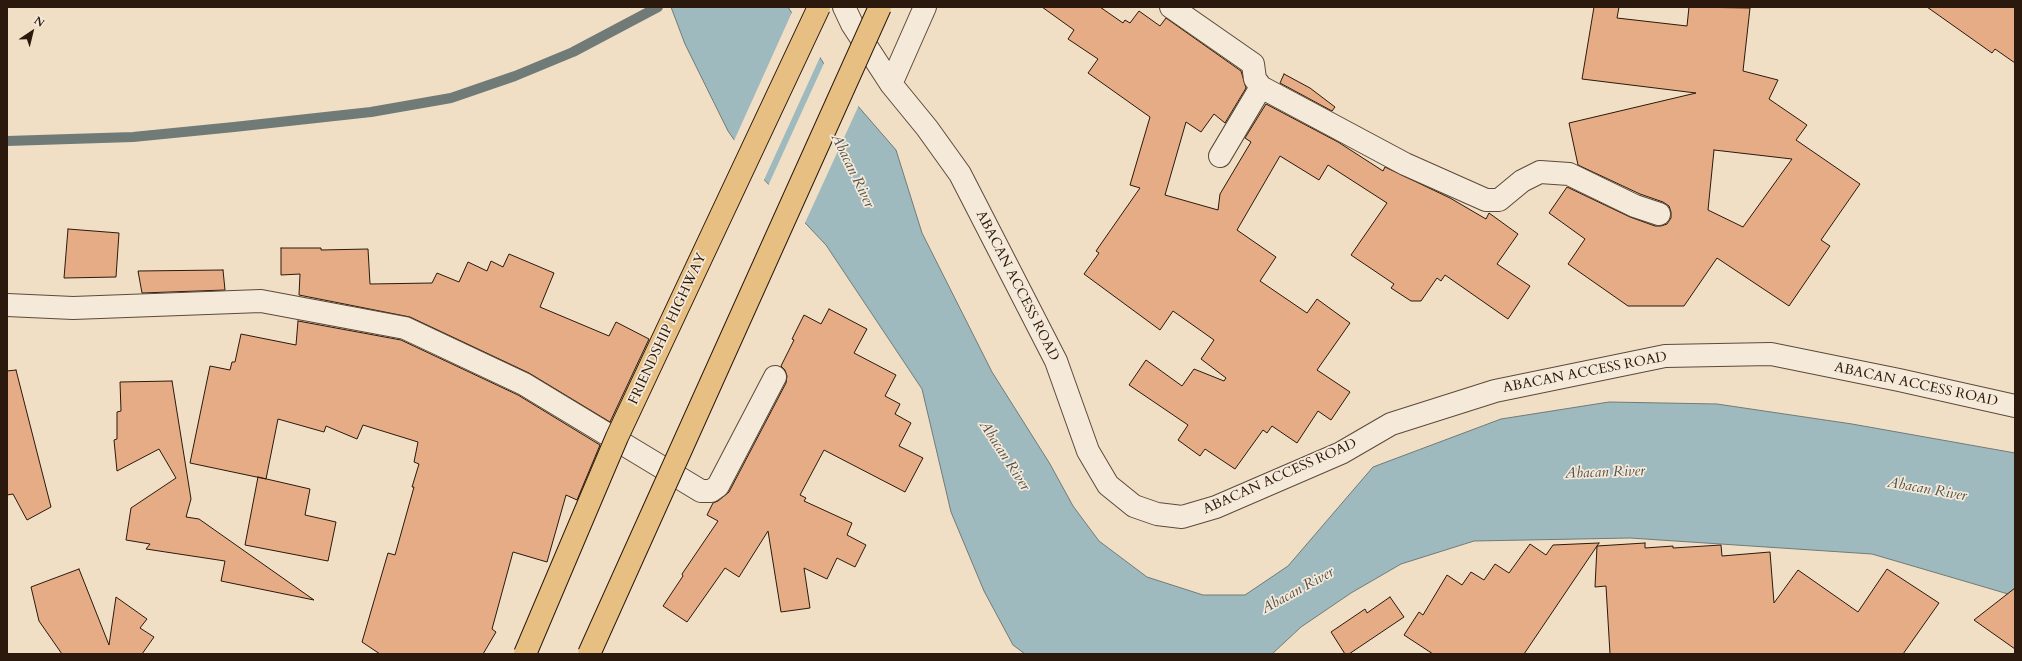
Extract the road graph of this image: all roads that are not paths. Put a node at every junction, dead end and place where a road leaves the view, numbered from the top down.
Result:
1 (819, 7) edge
2 (844, 7) edge
3 (880, 7) edge
4 (925, 7) edge
5 (1171, 7) edge
6 (891, 84) junction
7 (1261, 87) junction
8 (1220, 156) dead end
9 (1659, 214) dead end
10 (7, 305) edge
11 (775, 377) dead end
12 (2015, 406) edge
13 (525, 654) edge
14 (589, 654) edge

1 - 13 main road, FRIENDSHIP HIGHWAY, bridge
2 - 6 street, ABACAN ACCESS ROAD
3 - 14 main road, bridge
4 - 6 street
5 - 7 street
6 - 12 street, ABACAN ACCESS ROAD
7 - 8 street
7 - 9 street
10 - 11 street

